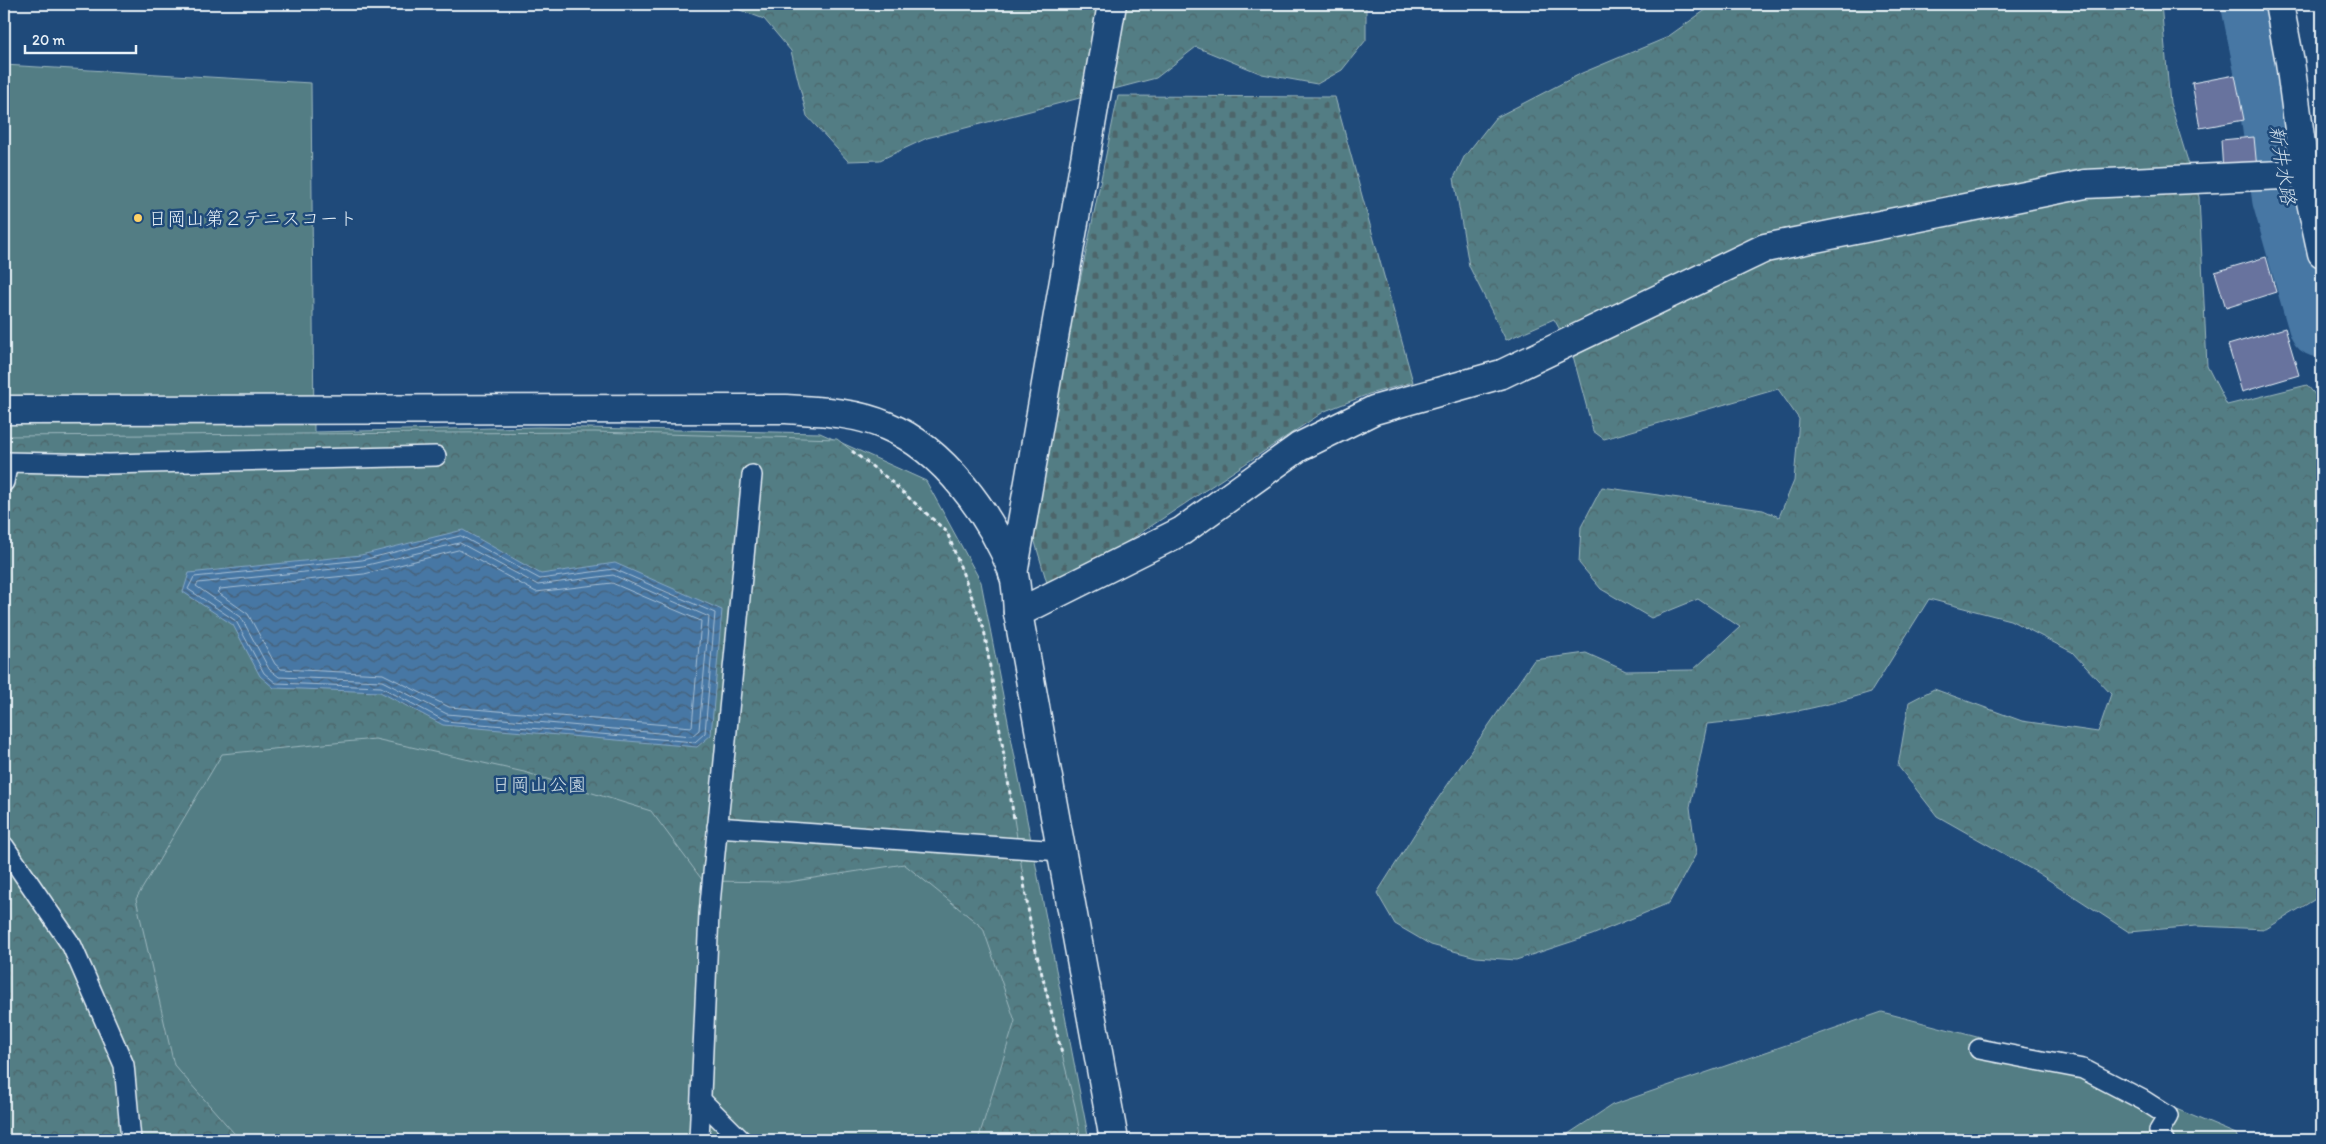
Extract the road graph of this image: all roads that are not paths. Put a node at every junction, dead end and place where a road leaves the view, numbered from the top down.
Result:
1 (1112, 4) edge
2 (2279, 4) edge
3 (2314, 172) edge
4 (2322, 253) edge
5 (4, 410) edge
6 (436, 456) dead end
7 (6, 462) edge
8 (752, 475) dead end
9 (4, 482) edge
10 (1014, 574) junction
11 (1018, 613) junction
12 (717, 827) junction
13 (4, 846) edge
14 (1062, 851) junction
15 (1979, 1049) dead end
16 (702, 1101) junction
17 (131, 1140) edge
18 (699, 1140) edge
19 (741, 1140) edge
20 (1114, 1140) edge
21 (2164, 1140) edge

1 - 10 street
2 - 3 street
3 - 4 street
3 - 11 street
5 - 10 street
6 - 7 lane
7 - 9 lane
8 - 12 lane
10 - 11 street
11 - 14 street
12 - 14 lane
12 - 16 lane
13 - 17 lane
14 - 20 street
15 - 21 lane
16 - 18 lane
16 - 19 lane

